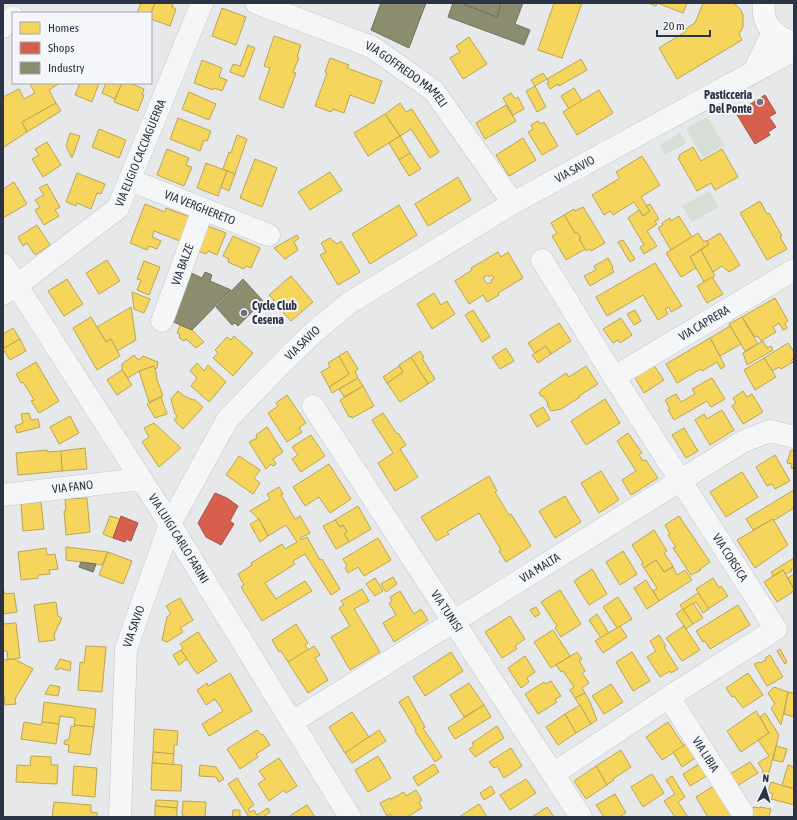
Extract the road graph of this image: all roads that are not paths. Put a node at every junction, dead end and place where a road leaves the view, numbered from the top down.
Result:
1 (24, 3) edge
2 (202, 3) edge
3 (256, 3) edge
4 (762, 5) edge
5 (18, 12) edge
6 (12, 18) edge
7 (3, 27) edge
8 (773, 32) junction
9 (794, 42) edge
10 (794, 50) edge
11 (754, 71) junction
12 (130, 180) junction
13 (513, 203) junction
14 (203, 209) junction
15 (269, 235) dead end
16 (542, 260) dead end
17 (3, 264) edge
18 (794, 270) edge
19 (10, 290) edge
20 (162, 321) dead end
21 (614, 377) junction
22 (313, 406) dead end
23 (794, 437) edge
24 (141, 479) junction
25 (681, 480) junction
26 (3, 495) edge
27 (170, 524) junction
28 (454, 622) junction
29 (669, 697) junction
30 (292, 722) junction
31 (553, 774) junction
32 (742, 812) dead end
33 (120, 817) edge
34 (350, 817) edge
35 (581, 817) edge

1 - 5 street
2 - 12 street, VIA ELIGIO CACCIAGUERRA
3 - 13 street, VIA GOFFREDO MAMELI
4 - 8 main road
6 - 7 street
8 - 9 main road
8 - 11 street
10 - 11 street, VIA SAVIO
11 - 13 street, VIA SAVIO
12 - 14 street, VIA VERGHERETO
12 - 19 street, VIA ELIGIO CACCIAGUERRA
13 - 27 street, VIA SAVIO
14 - 15 street, VIA VERGHERETO
14 - 20 street, VIA BALZE
16 - 21 street, VIA CORSICA
17 - 19 street, VIA LUIGI CARLO FARINI
18 - 21 street, VIA CAPRERA
19 - 24 street, VIA LUIGI CARLO FARINI
21 - 25 street, VIA CORSICA
22 - 28 street, VIA TUNISI
23 - 25 street, VIA MALTA
24 - 26 street, VIA FANO
24 - 27 street, VIA LUIGI CARLO FARINI
25 - 28 street, VIA MALTA
25 - 29 street, VIA CORSICA
27 - 30 street, VIA LUIGI CARLO FARINI
27 - 33 street, VIA SAVIO
28 - 30 street, VIA MALTA
28 - 31 street, VIA TUNISI
29 - 31 street, VIA CORSICA
29 - 32 street, VIA LIBIA
30 - 34 street, VIA LUIGI CARLO FARINI
31 - 35 street, VIA TUNISI

